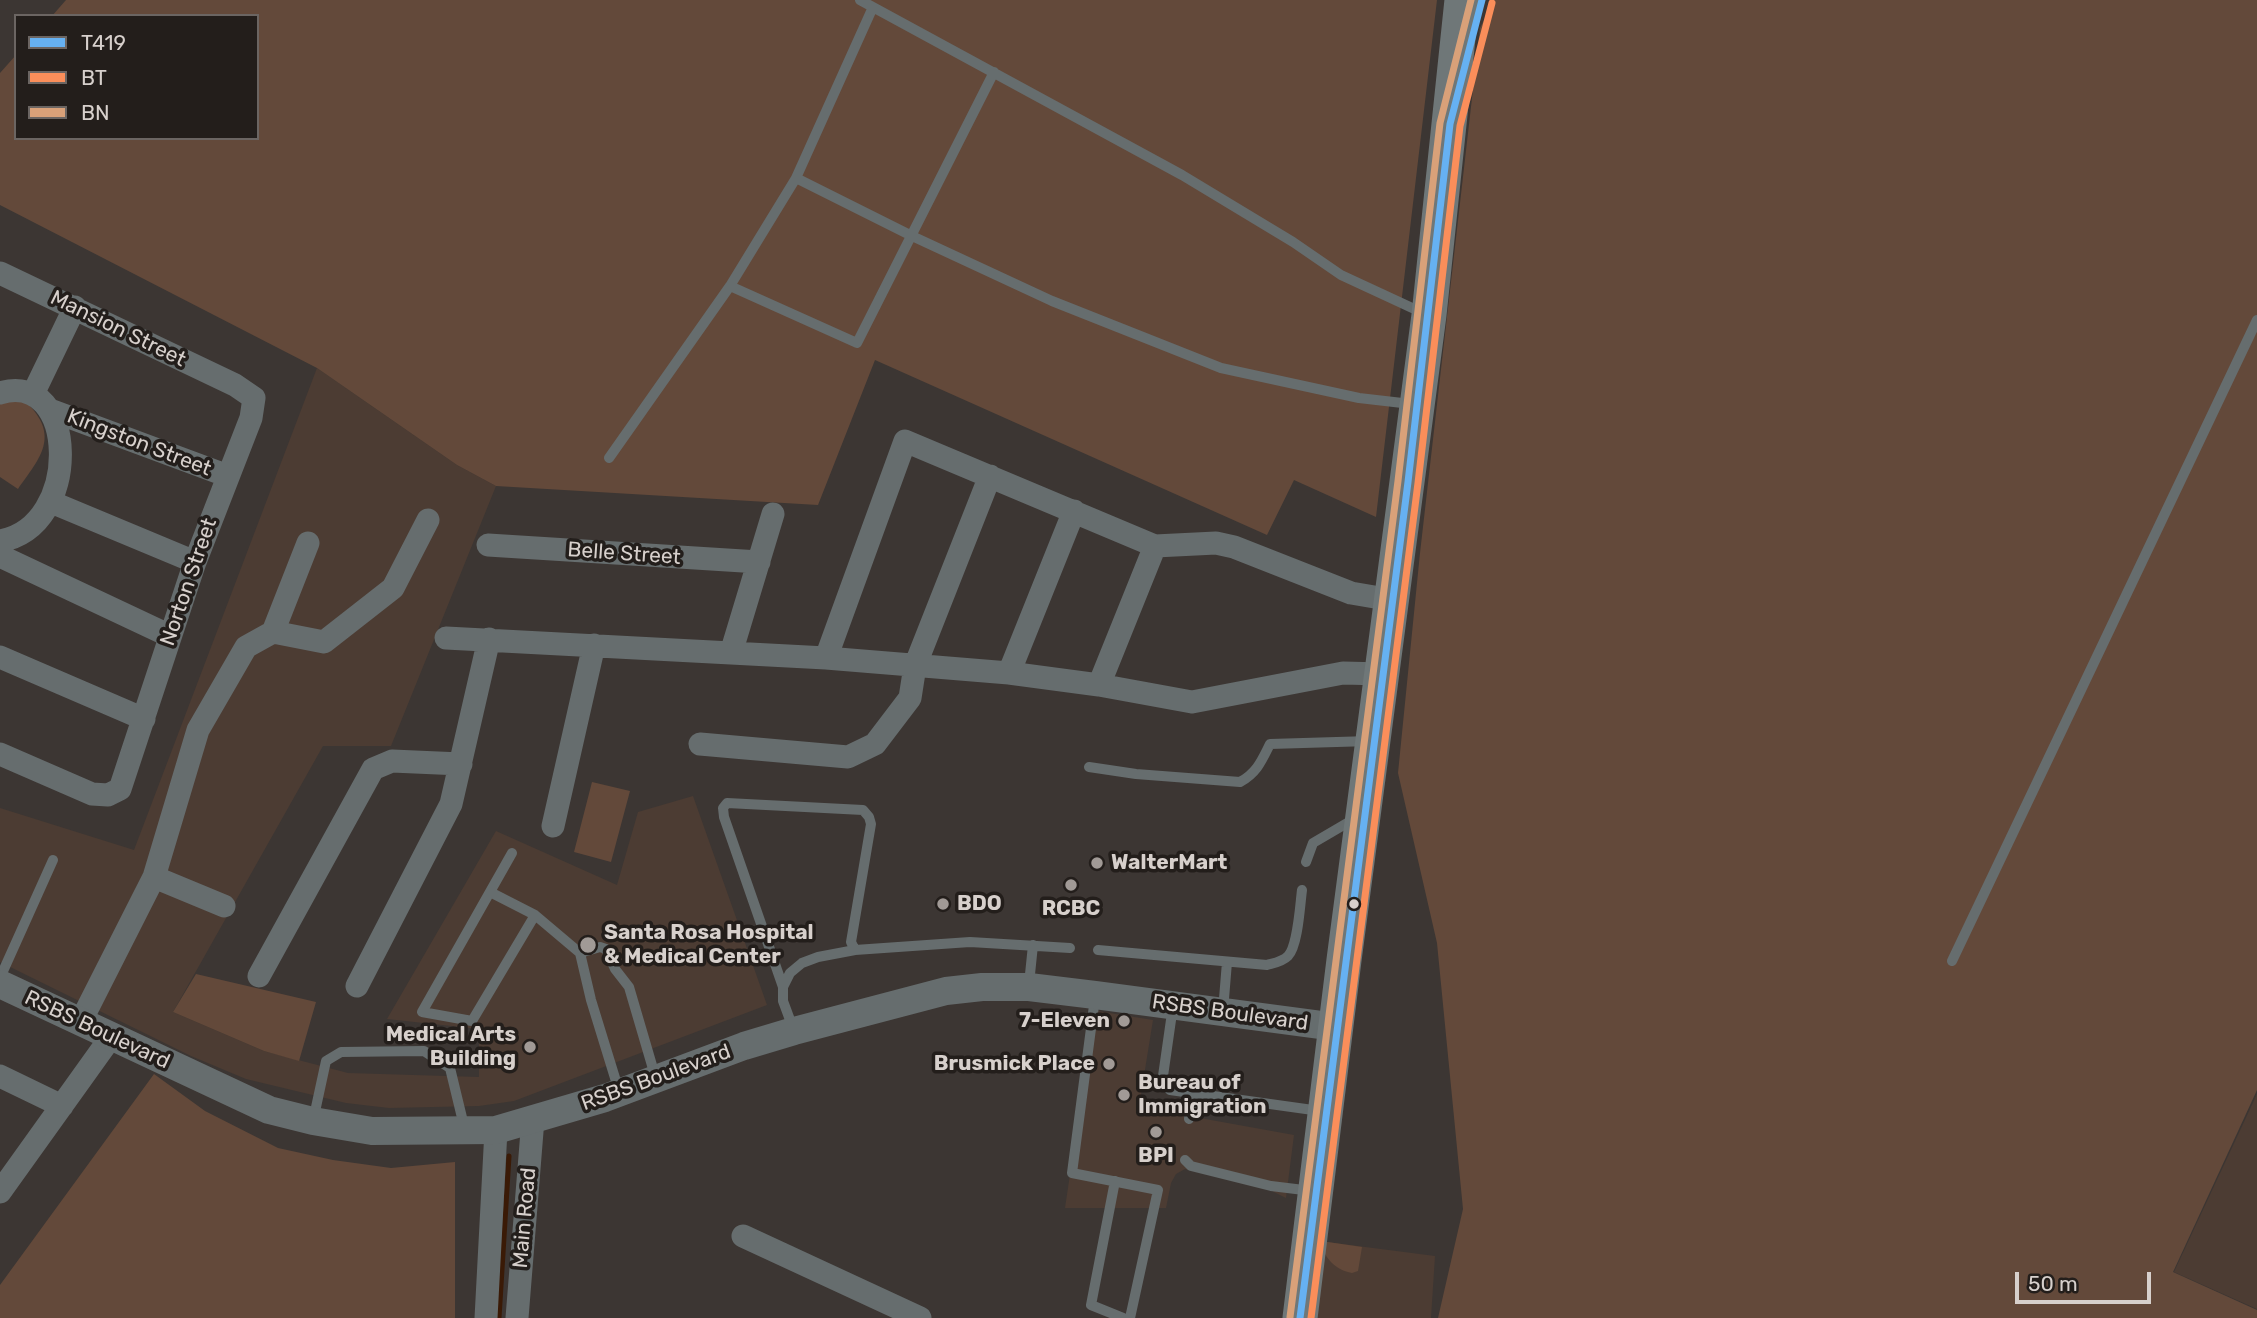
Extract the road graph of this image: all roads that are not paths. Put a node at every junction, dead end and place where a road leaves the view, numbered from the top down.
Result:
1 (860, 0) edge
2 (1462, 0) edge
3 (1482, 0) edge
4 (873, 8) junction
5 (994, 72) junction
6 (1450, 124) junction
7 (796, 178) junction
8 (912, 236) junction
9 (0, 273) edge
10 (730, 286) junction
11 (75, 307) junction
12 (1429, 315) junction
13 (2257, 320) edge
14 (235, 385) joint
15 (3, 390) edge
16 (42, 402) junction
17 (1417, 405) junction
18 (608, 458) dead end
19 (228, 476) junction
20 (990, 476) junction
21 (51, 502) junction
22 (1074, 511) junction
23 (773, 514) dead end
24 (428, 520) dead end
25 (0, 541) edge
26 (308, 543) dead end
27 (488, 545) dead end
28 (1155, 546) junction
29 (0, 556) edge
30 (195, 562) junction
31 (759, 562) junction
32 (1392, 600) junction
33 (273, 632) junction
34 (170, 636) junction
35 (446, 638) dead end
36 (489, 639) junction
37 (594, 645) junction
38 (731, 653) junction
39 (0, 657) edge
40 (825, 658) junction
41 (915, 666) junction
42 (1009, 673) junction
43 (1383, 674) junction
44 (1099, 685) junction
45 (144, 719) junction
46 (1373, 741) junction
47 (700, 744) dead end
48 (0, 754) edge
49 (461, 764) junction
50 (1089, 767) dead end
51 (1363, 814) junction
52 (553, 826) dead end
53 (513, 853) dead end
54 (53, 860) dead end
55 (1306, 862) dead end
56 (154, 877) junction
57 (1302, 890) dead end
58 (490, 892) junction
59 (223, 906) dead end
60 (535, 915) junction
61 (1033, 945) junction
62 (1070, 948) dead end
63 (855, 950) junction
64 (1098, 950) dead end
65 (580, 953) junction
66 (1952, 961) dead end
67 (1227, 962) junction
68 (259, 976) dead end
69 (0, 978) edge
70 (0, 984) edge
71 (357, 986) dead end
72 (782, 986) junction
73 (1029, 987) junction
74 (1095, 995) junction
75 (1173, 1006) junction
76 (1223, 1011) junction
77 (80, 1023) junction
78 (1336, 1027) junction
79 (794, 1031) junction
80 (111, 1037) junction
81 (0, 1076) edge
82 (656, 1079) junction
83 (619, 1092) junction
84 (1192, 1093) junction
85 (62, 1106) junction
86 (1326, 1112) junction
87 (533, 1119) junction
88 (1189, 1119) dead end
89 (313, 1121) junction
90 (465, 1130) junction
91 (496, 1130) junction
92 (1185, 1160) dead end
93 (1115, 1181) junction
94 (1316, 1191) junction
95 (0, 1192) edge
96 (743, 1236) dead end
97 (486, 1318) edge
98 (517, 1318) edge
99 (920, 1318) edge
100 (1124, 1318) edge
101 (1130, 1318) edge
102 (1300, 1318) edge

1 - 4 lane
2 - 6 main road
3 - 6 main road
4 - 5 lane
4 - 7 lane
5 - 8 lane
5 - 12 lane
6 - 12 main road
7 - 8 lane
7 - 10 lane
8 - 10 lane
8 - 17 lane
9 - 11 street, Mansion Street
10 - 18 lane
11 - 14 street, Mansion Street
11 - 16 street
12 - 17 main road
13 - 66 lane
14 - 19 street, Norton Street
15 - 16 street, Kingston Street
16 - 19 street, Kingston Street
16 - 21 street
17 - 32 main road
19 - 30 street, Norton Street
20 - 22 street
20 - 40 street
20 - 41 street
21 - 25 street
21 - 30 street
22 - 28 street
22 - 42 street
23 - 31 street
24 - 33 street
26 - 33 street
27 - 31 street, Belle Street
28 - 32 street
28 - 44 street
29 - 34 street
30 - 34 street, Norton Street
31 - 38 street
32 - 43 main road
33 - 56 street
34 - 45 street, Norton Street
35 - 36 street
36 - 37 street
36 - 49 street
37 - 38 street
37 - 52 street
38 - 40 street
39 - 45 street
40 - 41 street
41 - 42 street
41 - 47 street
42 - 44 street
43 - 44 street
43 - 46 main road
45 - 48 street, Norton Street
46 - 50 lane
46 - 51 main road
49 - 68 street
49 - 71 street
51 - 55 lane
51 - 78 main road
53 - 58 lane
54 - 69 lane
56 - 59 street
56 - 77 street
57 - 67 lane
58 - 60 lane
58 - 60 lane
60 - 65 lane
61 - 62 lane
61 - 63 lane
61 - 73 lane
63 - 72 lane
63 - 72 lane
64 - 67 lane
65 - 82 lane
65 - 83 lane
67 - 76 lane
70 - 77 street, RSBS Boulevard
72 - 79 lane
73 - 74 street, RSBS Boulevard
73 - 79 street, RSBS Boulevard
74 - 75 street, RSBS Boulevard
74 - 93 lane
75 - 76 street, RSBS Boulevard
75 - 84 lane
76 - 78 street, RSBS Boulevard
77 - 80 street, RSBS Boulevard
78 - 86 main road
79 - 82 street, RSBS Boulevard
80 - 85 street
80 - 89 street, RSBS Boulevard
81 - 85 street
82 - 83 street, RSBS Boulevard
83 - 87 street, RSBS Boulevard
84 - 86 lane
84 - 88 lane
85 - 95 street
86 - 94 main road
87 - 91 street, RSBS Boulevard
87 - 98 street, Main Road
89 - 90 street, RSBS Boulevard
89 - 90 lane
90 - 91 street, RSBS Boulevard
91 - 97 street, Main Road
92 - 94 lane
93 - 100 lane
93 - 101 lane
94 - 102 main road
96 - 99 street

